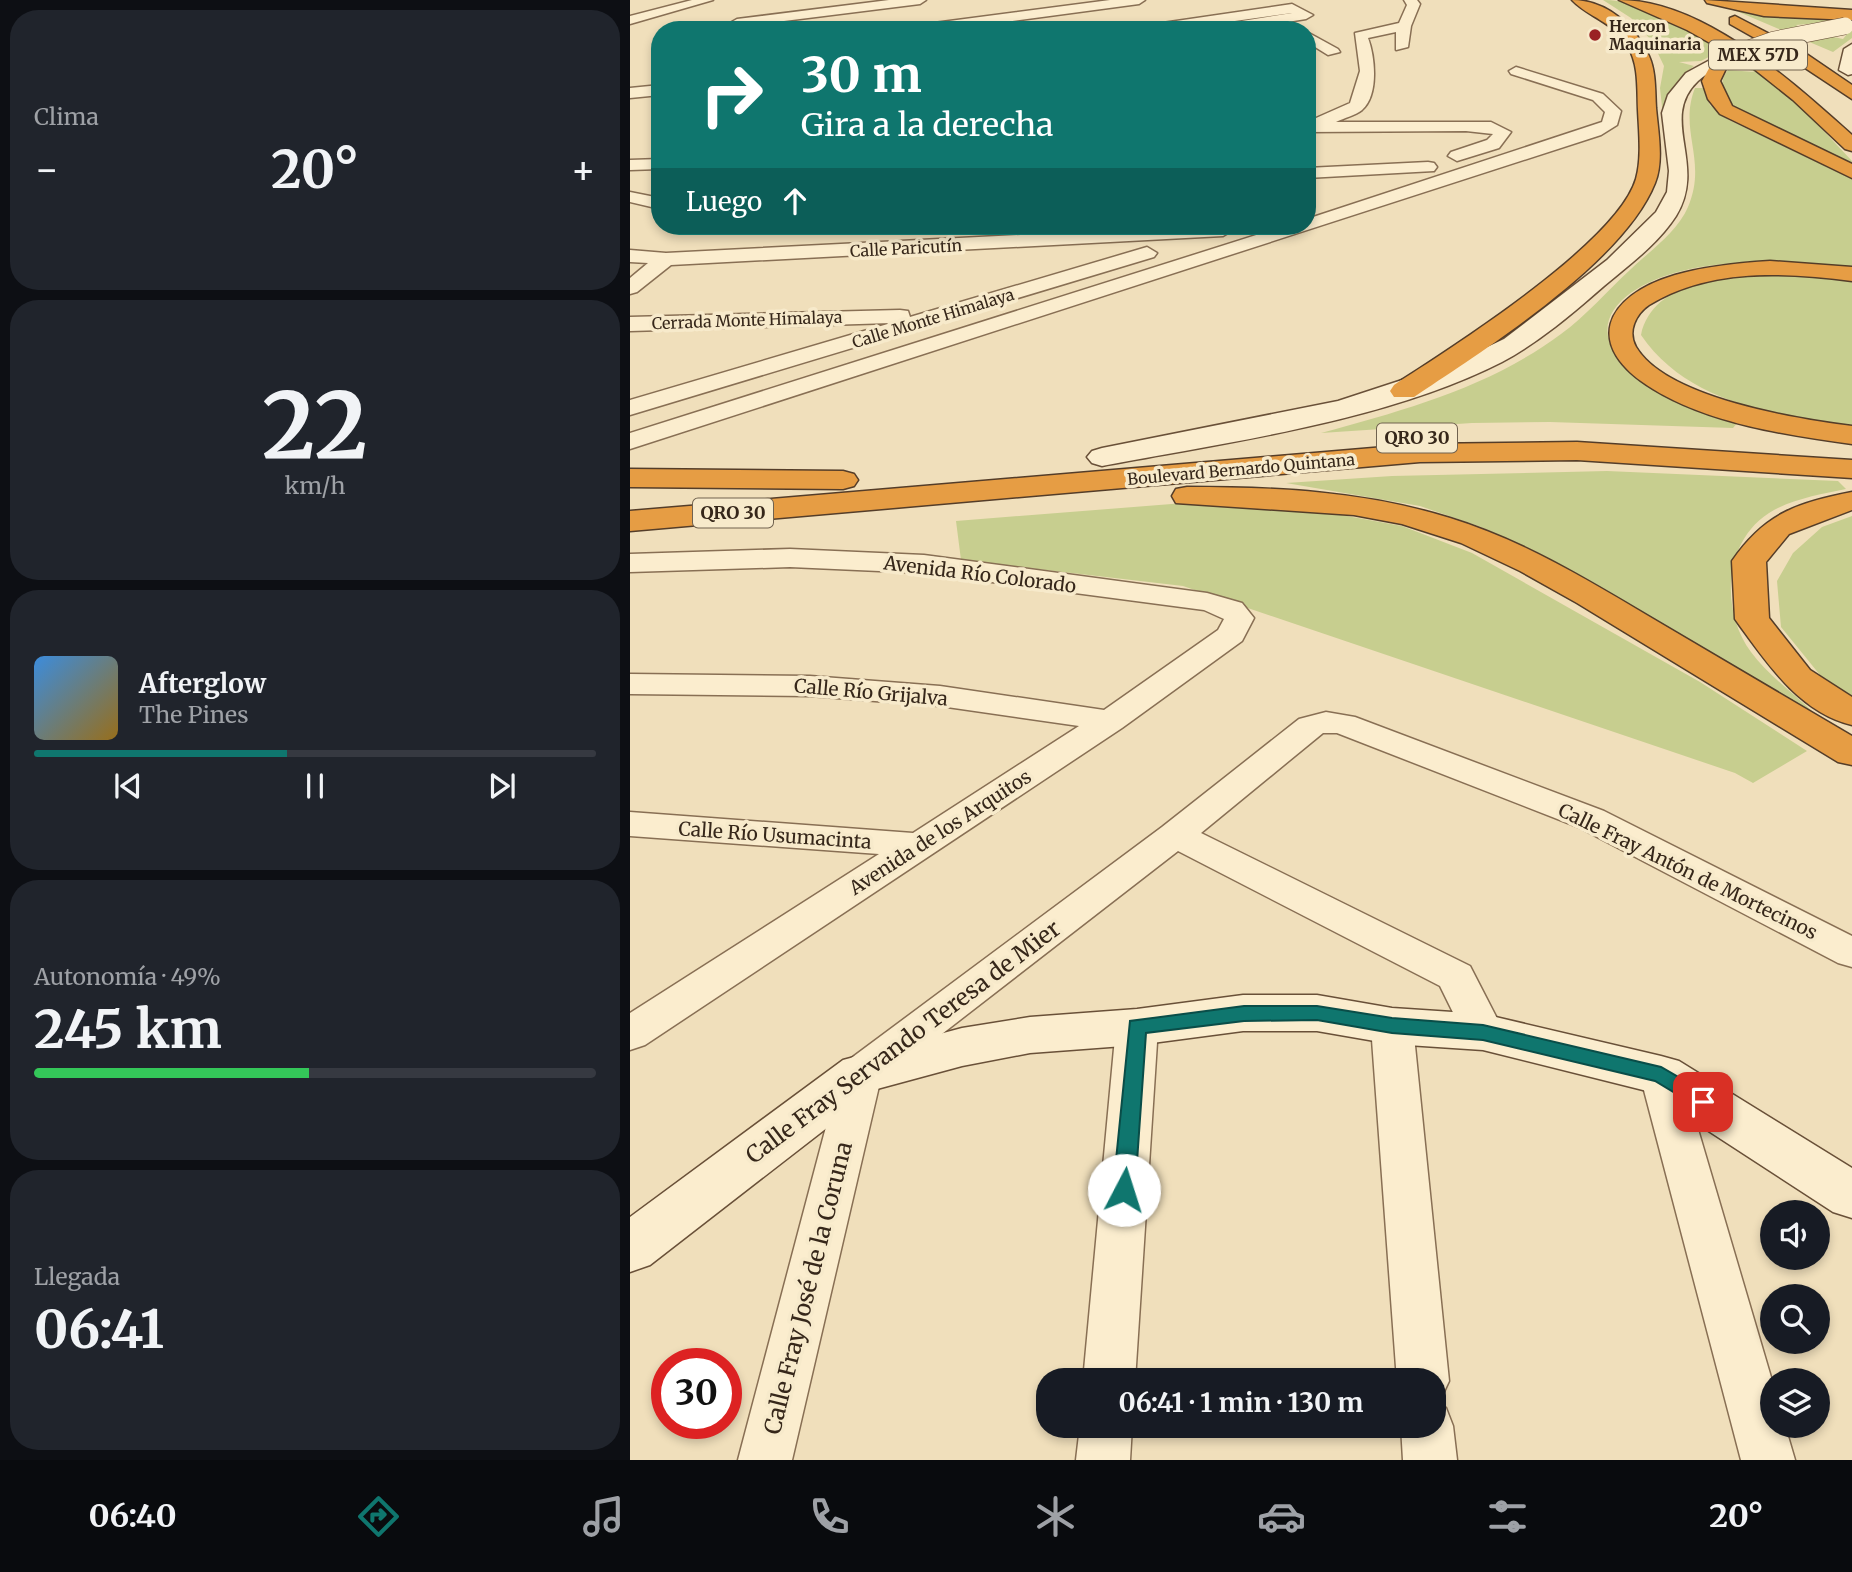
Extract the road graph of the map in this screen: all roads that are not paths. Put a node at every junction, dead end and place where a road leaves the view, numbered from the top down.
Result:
1 (707, 0) edge
2 (920, 0) edge
3 (1139, 0) edge
4 (1410, 0) edge
5 (1578, 0) edge
6 (1626, 0) edge
7 (1647, 0) edge
8 (1701, 1) edge
9 (770, 3) dead end
10 (1297, 4) edge
11 (978, 6) dead end
12 (1000, 19) junction
13 (630, 20) edge
14 (736, 21) edge
15 (753, 21) edge
16 (984, 21) edge
17 (1004, 21) edge
18 (1196, 21) edge
19 (1268, 21) edge
20 (1850, 22) edge
21 (1405, 26) junction
22 (1360, 36) joint
23 (1316, 42) edge
24 (1852, 49) edge
25 (1333, 52) dead end
26 (1380, 56) junction
27 (1715, 64) junction
28 (1516, 71) dead end
29 (1850, 71) edge
30 (651, 91) edge
31 (630, 93) edge
32 (1852, 94) edge
33 (630, 106) edge
34 (1357, 106) junction
35 (651, 107) edge
36 (1316, 124) edge
37 (1365, 125) junction
38 (1316, 127) edge
39 (1852, 135) edge
40 (1852, 145) edge
41 (651, 165) edge
42 (630, 166) edge
43 (1428, 167) junction
44 (1316, 173) edge
45 (1852, 173) edge
46 (1356, 189) dead end
47 (630, 197) edge
48 (651, 202) edge
49 (1316, 222) edge
50 (1119, 235) edge
51 (1207, 235) edge
52 (1275, 235) edge
53 (630, 257) edge
54 (666, 259) junction
55 (1852, 274) edge
56 (630, 288) edge
57 (947, 314) junction
58 (630, 324) edge
59 (1404, 390) junction
60 (673, 396) junction
61 (630, 398) edge
62 (630, 408) edge
63 (715, 413) junction
64 (1852, 435) edge
65 (630, 441) edge
66 (1852, 445) edge
67 (1102, 457) junction
68 (1852, 469) edge
69 (630, 478) edge
70 (1031, 489) junction
71 (839, 493) junction
72 (630, 497) edge
73 (1852, 501) edge
74 (630, 521) edge
75 (630, 538) edge
76 (630, 563) edge
77 (1239, 618) joint
78 (630, 684) edge
79 (1852, 715) edge
80 (1110, 721) junction
81 (1326, 722) joint
82 (1852, 753) edge
83 (630, 824) edge
84 (1175, 835) junction
85 (919, 845) junction
86 (1852, 953) edge
87 (647, 1012) edge
88 (1392, 1026) junction
89 (1137, 1027) junction
90 (1483, 1032) junction
91 (630, 1034) edge
92 (861, 1074) junction
93 (1661, 1074) junction
94 (1852, 1196) edge
95 (630, 1248) edge
96 (1110, 1368) edge
97 (1422, 1368) edge
98 (1105, 1438) edge
99 (1428, 1438) edge
100 (765, 1460) edge
101 (1103, 1460) edge
102 (1430, 1460) edge
103 (1768, 1460) edge

1 - 13 street
2 - 15 street
3 - 12 street
4 - 21 street
5 - 59 highway
6 - 40 highway
7 - 39 highway, MEX 57D
8 - 20 highway
8 - 29 highway
8 - 32 highway, MEX 57D
9 - 14 street
10 - 18 street
10 - 19 street
11 - 12 street
12 - 16 street
12 - 17 street
20 - 27 street, bridge
21 - 22 street
21 - 26 street
22 - 26 street
23 - 25 street
24 - 29 street
26 - 34 street
27 - 45 highway
27 - 59 street
28 - 49 street
30 - 31 street
33 - 35 street
34 - 36 street
34 - 37 street
37 - 38 street
37 - 43 street
41 - 42 street
43 - 44 street
43 - 46 street
47 - 48 street
50 - 54 street, Calle Paricutín
51 - 57 street, Calle Monte Himalaya
52 - 63 street
53 - 54 street, Calle Paricutín
54 - 56 street
55 - 64 highway
57 - 58 street, Cerrada Monte Himalaya
57 - 60 street, Calle Monte Himalaya
59 - 67 street
60 - 61 street
60 - 62 street, Calle Monte Himalaya
60 - 63 street
63 - 65 street
66 - 67 highway, Boulevard Bernardo Quintana / QRO 30
67 - 71 highway, Boulevard Bernardo Quintana / QRO 30
68 - 70 highway, Boulevard Bernardo Quintana / QRO 30
69 - 71 highway
70 - 71 highway, Boulevard Bernardo Quintana / QRO 30
70 - 82 highway
71 - 72 highway, Boulevard Bernardo Quintana / QRO 30
71 - 74 highway, Boulevard Bernardo Quintana / QRO 30
71 - 75 highway
73 - 79 highway
76 - 77 street, Avenida Río Colorado
77 - 80 street, Avenida de los Arquitos
78 - 80 street, Calle Río Grijalva
80 - 85 street, Avenida de los Arquitos
81 - 84 street, Calle Fray Servando Teresa de Mier
81 - 86 street, Calle Fray Antón de Mortecinos
83 - 85 street, Calle Río Usumacinta
84 - 90 street
84 - 92 street, Calle Fray Servando Teresa de Mier
85 - 87 street, Avenida de los Arquitos
87 - 91 street, Avenida de los Arquitos
88 - 89 street
88 - 90 street
88 - 97 street
89 - 92 street
89 - 96 street
90 - 93 street
92 - 95 street, Calle Fray Servando Teresa de Mier
92 - 100 street, Calle Fray José de la Coruna
93 - 94 street
93 - 103 street
98 - 101 street
99 - 102 street

